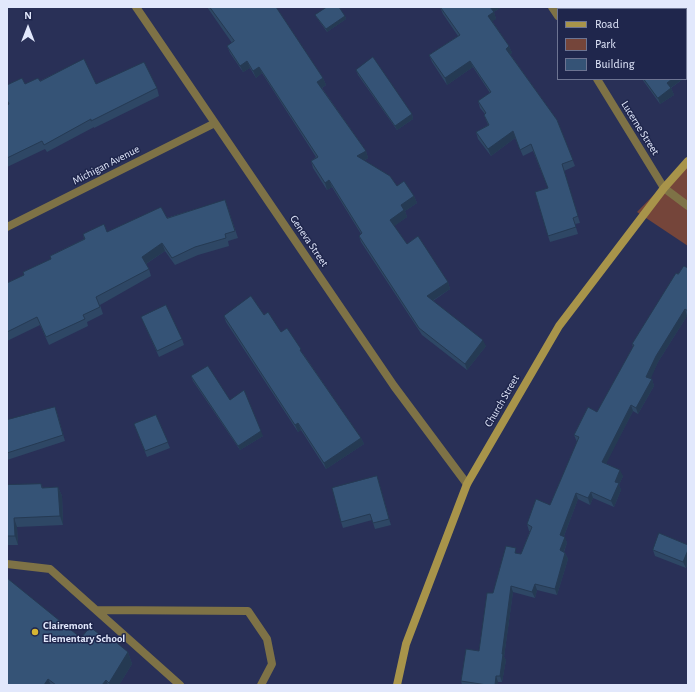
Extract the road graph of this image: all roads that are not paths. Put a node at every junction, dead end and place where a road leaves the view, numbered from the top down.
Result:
1 (136, 7) edge
2 (598, 80) edge
3 (215, 123) junction
4 (688, 161) edge
5 (664, 188) junction
6 (688, 206) edge
7 (7, 227) edge
8 (467, 484) junction
9 (7, 564) edge
10 (97, 610) junction
11 (180, 685) edge
12 (260, 685) edge
13 (396, 685) edge

1 - 3 street, Geneva Street
2 - 5 street, Lucerne Street
3 - 7 street, Michigan Avenue
3 - 8 street, Geneva Street
4 - 5 main road, Church Street
5 - 6 street
5 - 8 main road, Church Street
8 - 13 main road, Church Street
9 - 10 street
10 - 11 street
10 - 12 street

